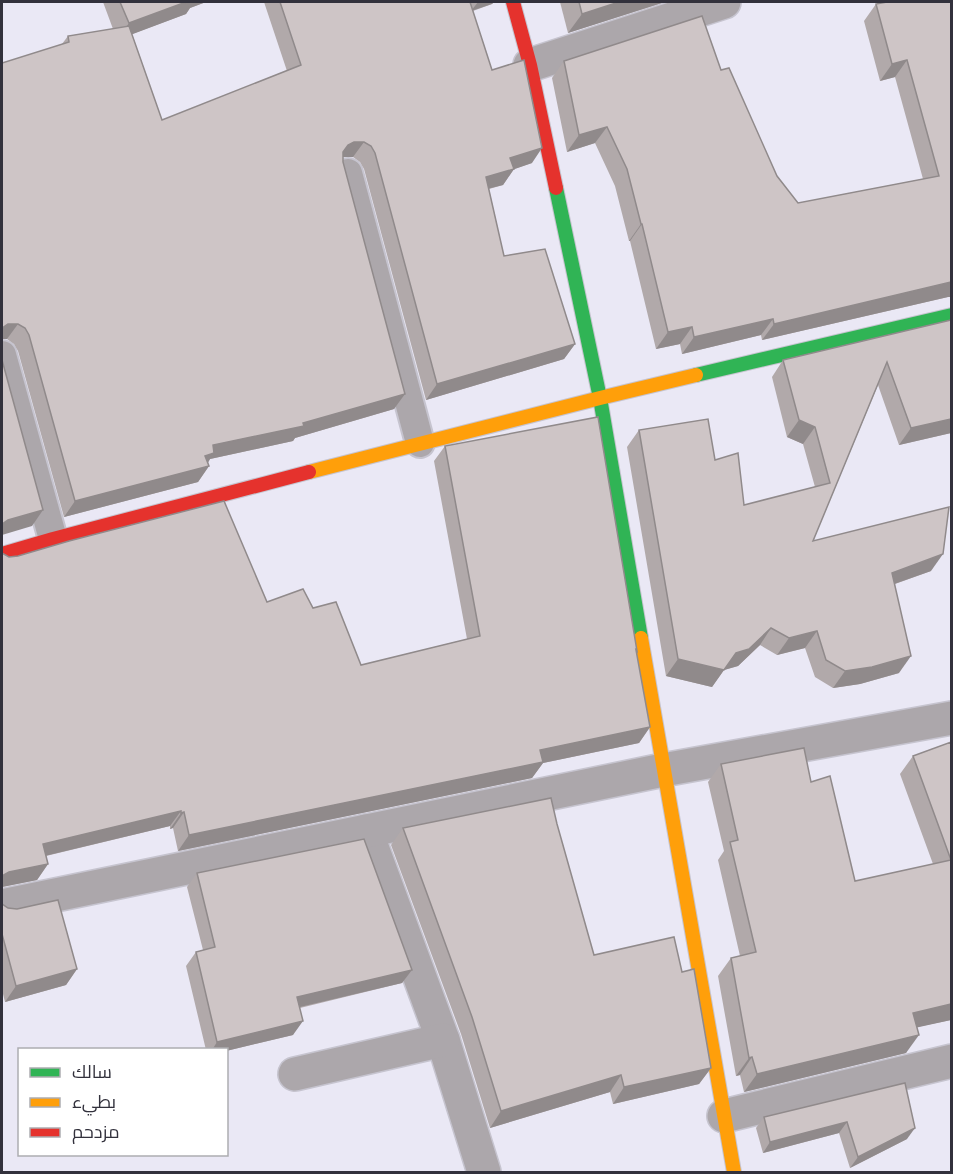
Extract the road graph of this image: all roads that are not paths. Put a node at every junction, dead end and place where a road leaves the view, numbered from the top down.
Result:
1 (513, 2) edge
2 (724, 2) edge
3 (530, 64) junction
4 (348, 173) edge
5 (951, 315) edge
6 (2, 355) edge
7 (600, 398) junction
8 (420, 443) junction
9 (53, 539) junction
10 (2, 554) edge
11 (951, 718) edge
12 (663, 770) junction
13 (366, 831) junction
14 (2, 906) edge
15 (443, 1040) junction
16 (951, 1061) edge
17 (295, 1074) dead end
18 (724, 1116) junction
19 (484, 1173) edge
20 (734, 1173) edge

1 - 3 street
2 - 3 street
3 - 7 street
4 - 8 lane
5 - 7 street
6 - 9 lane
7 - 8 street
7 - 12 street
8 - 9 street
9 - 10 street
11 - 12 street
12 - 13 street
12 - 18 street
13 - 14 street
13 - 15 street
15 - 17 street
15 - 19 street
16 - 18 street
18 - 20 street

